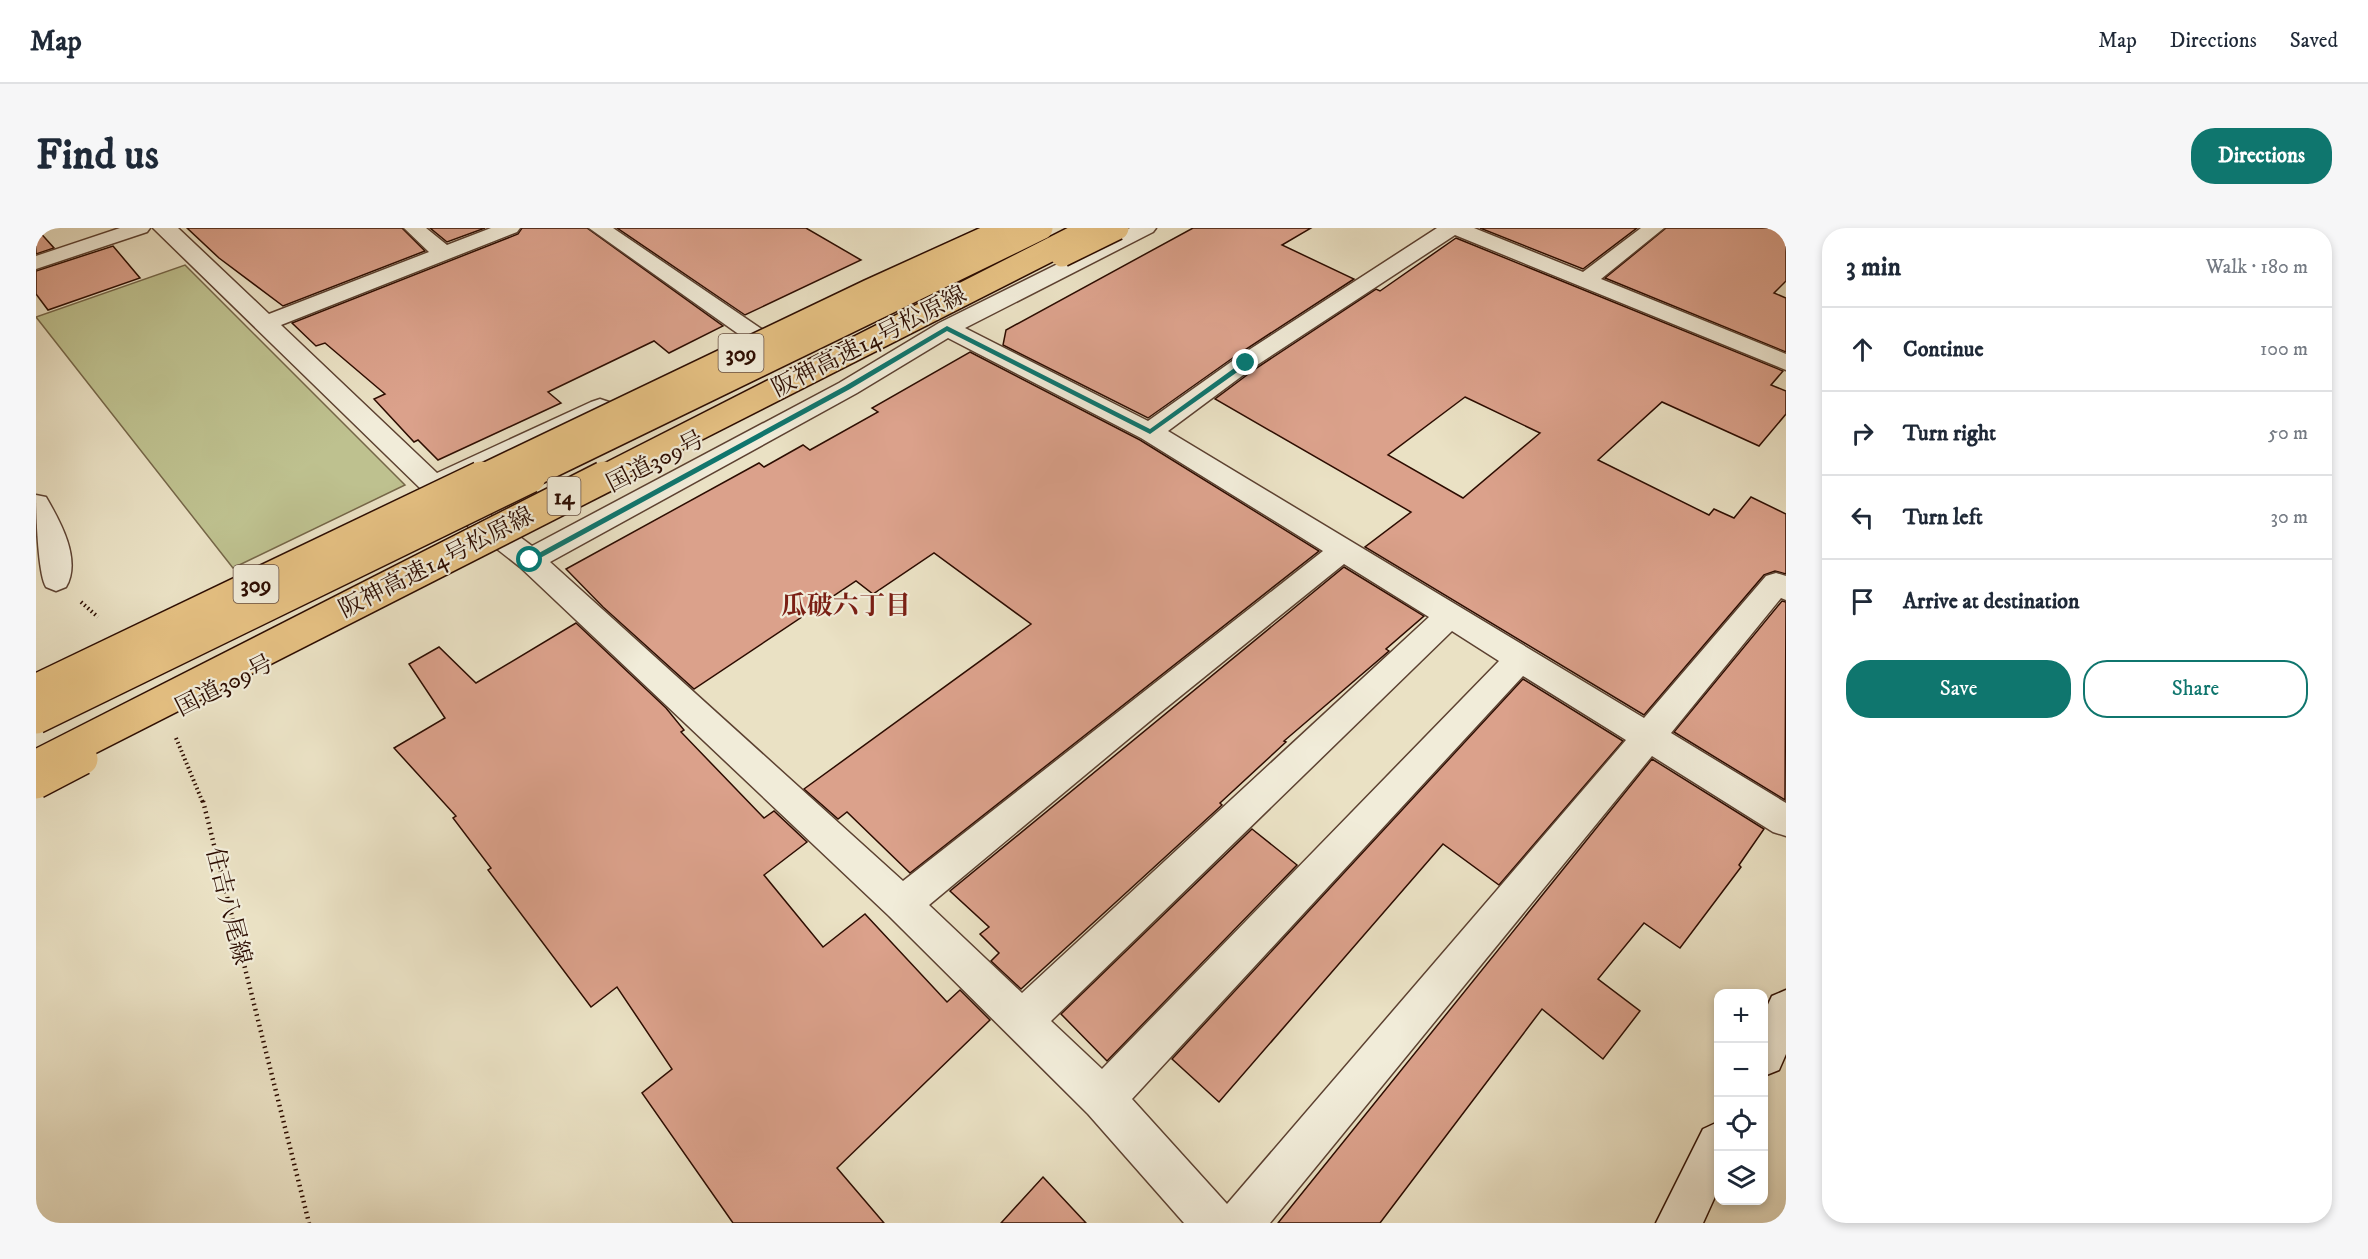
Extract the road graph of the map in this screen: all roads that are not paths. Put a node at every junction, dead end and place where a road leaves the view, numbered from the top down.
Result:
1 (141, 228) edge
2 (414, 228) edge
3 (510, 228) edge
4 (599, 228) edge
5 (981, 228) edge
6 (1008, 228) edge
7 (1041, 228) edge
8 (1093, 228) edge
9 (1117, 228) edge
10 (1146, 228) edge
11 (1451, 228) edge
12 (1456, 228) edge
13 (1654, 228) edge
14 (170, 229) edge
15 (443, 253) junction
16 (36, 263) edge
17 (1586, 281) junction
18 (266, 323) junction
19 (947, 328) junction
20 (755, 335) junction
21 (1786, 363) edge
22 (1150, 432) junction
23 (433, 485) junction
24 (36, 504) edge
25 (1343, 550) junction
26 (530, 560) junction
27 (56, 580) dead end
28 (1786, 588) edge
29 (1450, 615) junction
30 (1521, 658) junction
31 (36, 690) edge
32 (36, 718) edge
33 (1646, 735) junction
34 (36, 766) edge
35 (36, 783) edge
36 (1786, 821) edge
37 (902, 904) junction
38 (1786, 1010) edge
39 (1022, 1021) junction
40 (1768, 1047) edge
41 (1102, 1100) junction
42 (1715, 1151) edge
43 (1214, 1223) edge
44 (1241, 1223) edge
45 (1679, 1223) edge

1 - 16 street
2 - 15 street
3 - 15 street
4 - 20 street
5 - 20 street
6 - 31 highway, 309, bridge
7 - 32 highway, 阪神高速14号松原線 / 14, bridge
8 - 34 highway, 阪神高速14号松原線 / 14, bridge
9 - 35 highway, 国道309号 / 309, bridge
10 - 19 street
11 - 22 street
12 - 17 street
13 - 17 street
14 - 18 street
15 - 18 street
17 - 21 street
18 - 23 street
19 - 22 street
19 - 26 street
20 - 23 street
22 - 25 street
23 - 26 street
24 - 27 street
25 - 29 street
25 - 37 street
26 - 37 street
28 - 33 street
29 - 30 street
29 - 39 street
30 - 33 street
30 - 41 street
33 - 36 street
33 - 44 street
37 - 39 street
38 - 40 street
39 - 41 street
41 - 43 street
42 - 45 street

